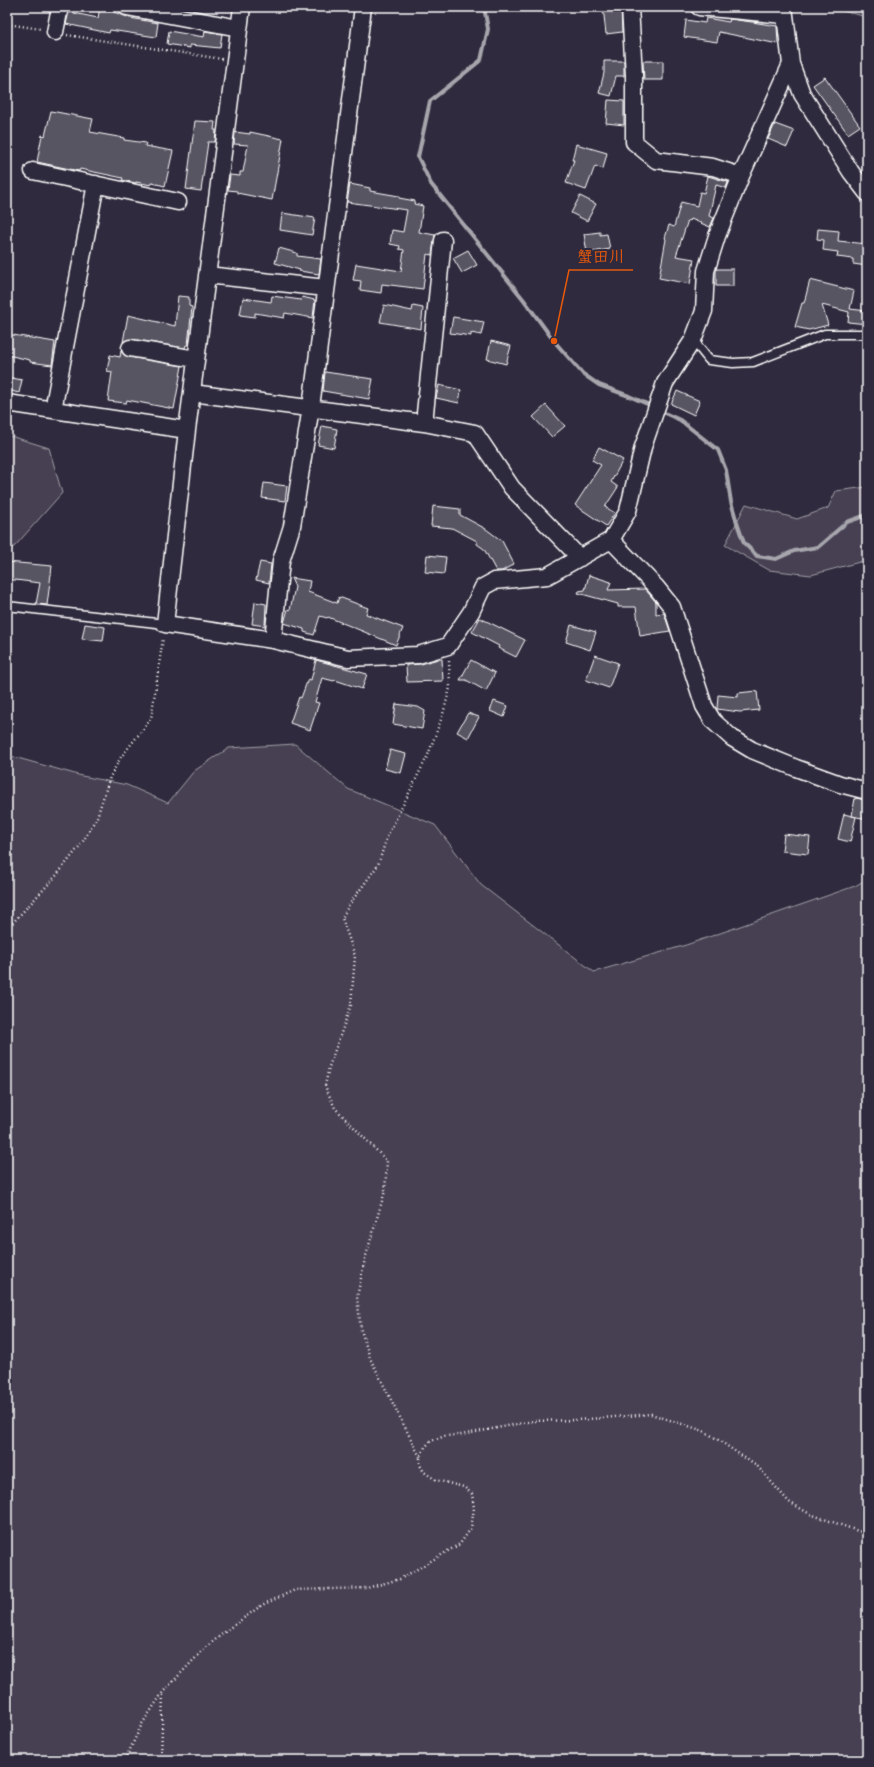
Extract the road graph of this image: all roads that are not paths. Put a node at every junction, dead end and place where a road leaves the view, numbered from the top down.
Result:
1 (60, 7) edge
2 (127, 7) edge
3 (242, 7) edge
4 (363, 7) edge
5 (630, 7) edge
6 (699, 7) edge
7 (784, 11) edge
8 (239, 28) junction
9 (55, 32) road end
10 (791, 64) junction
11 (34, 171) dead end
12 (741, 176) junction
13 (96, 184) junction
14 (867, 193) edge
15 (178, 202) dead end
16 (443, 240) dead end
17 (207, 275) junction
18 (326, 288) junction
19 (867, 334) edge
20 (693, 340) junction
21 (130, 348) dead end
22 (196, 359) junction
23 (192, 393) junction
24 (7, 403) edge
25 (311, 407) junction
26 (53, 410) junction
27 (424, 423) junction
28 (187, 430) junction
29 (611, 540) junction
30 (580, 558) junction
31 (7, 606) edge
32 (165, 624) junction
33 (273, 640) junction
34 (867, 791) edge

1 - 9 street
2 - 8 street
3 - 8 street
4 - 18 street
5 - 12 street
6 - 7 street
7 - 10 street
8 - 17 street
10 - 12 street
10 - 14 street
11 - 13 street
12 - 20 street
13 - 15 street
13 - 26 street
16 - 27 street
17 - 18 street
17 - 22 street
18 - 25 street
19 - 20 lane
20 - 29 street
21 - 22 street
22 - 23 street
23 - 25 street
23 - 28 street
24 - 26 street
25 - 27 street
25 - 33 street
26 - 28 street
27 - 30 street
28 - 32 street
29 - 30 street
29 - 34 street
30 - 33 street
31 - 32 lane
32 - 33 street

